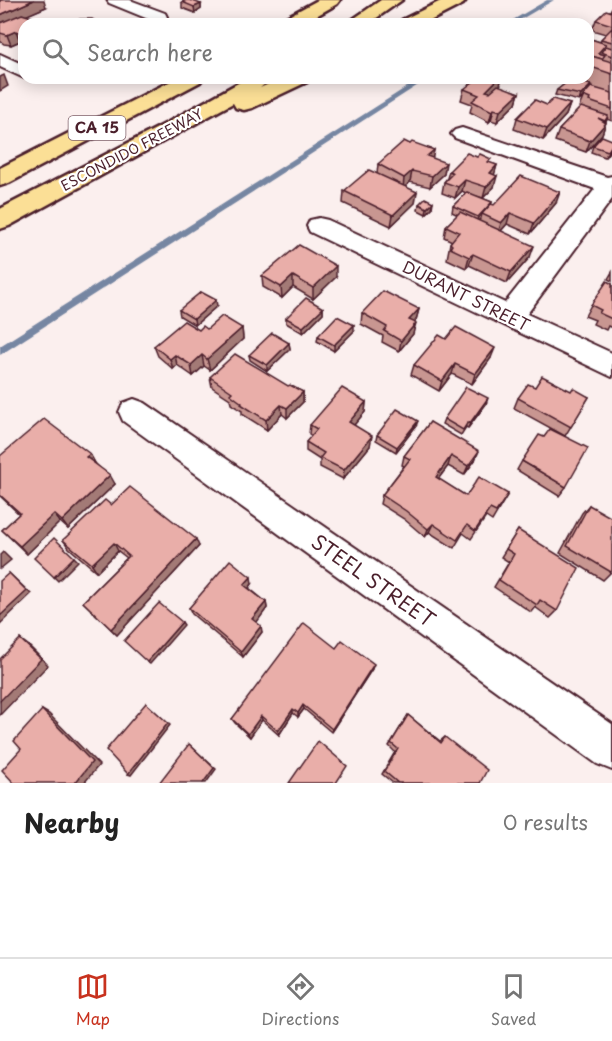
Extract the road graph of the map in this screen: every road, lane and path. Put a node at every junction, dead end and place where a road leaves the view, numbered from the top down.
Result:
1 (115, 0) edge
2 (331, 0) edge
3 (393, 0) edge
4 (457, 0) edge
5 (159, 17) dead end
6 (299, 18) edge
7 (364, 18) edge
8 (421, 18) edge
9 (0, 60) edge
10 (18, 69) edge
11 (181, 84) edge
12 (252, 84) edge
13 (288, 84) edge
14 (175, 128) junction
15 (462, 134) dead end
16 (0, 178) edge
17 (611, 186) edge
18 (0, 220) edge
19 (319, 226) dead end
20 (510, 317) junction
21 (612, 366) edge
22 (134, 412) dead end
23 (612, 749) edge

1 - 5 street
2 - 6 highway
3 - 7 highway
4 - 8 highway
9 - 10 street
11 - 16 highway, CA 15
12 - 14 highway, ESCONDIDO FREEWAY / CA 15
13 - 14 highway
14 - 18 highway, ESCONDIDO FREEWAY / CA 15
15 - 17 street
17 - 20 street
19 - 20 street, DURANT STREET
20 - 21 street, DURANT STREET
22 - 23 street, STEEL STREET

